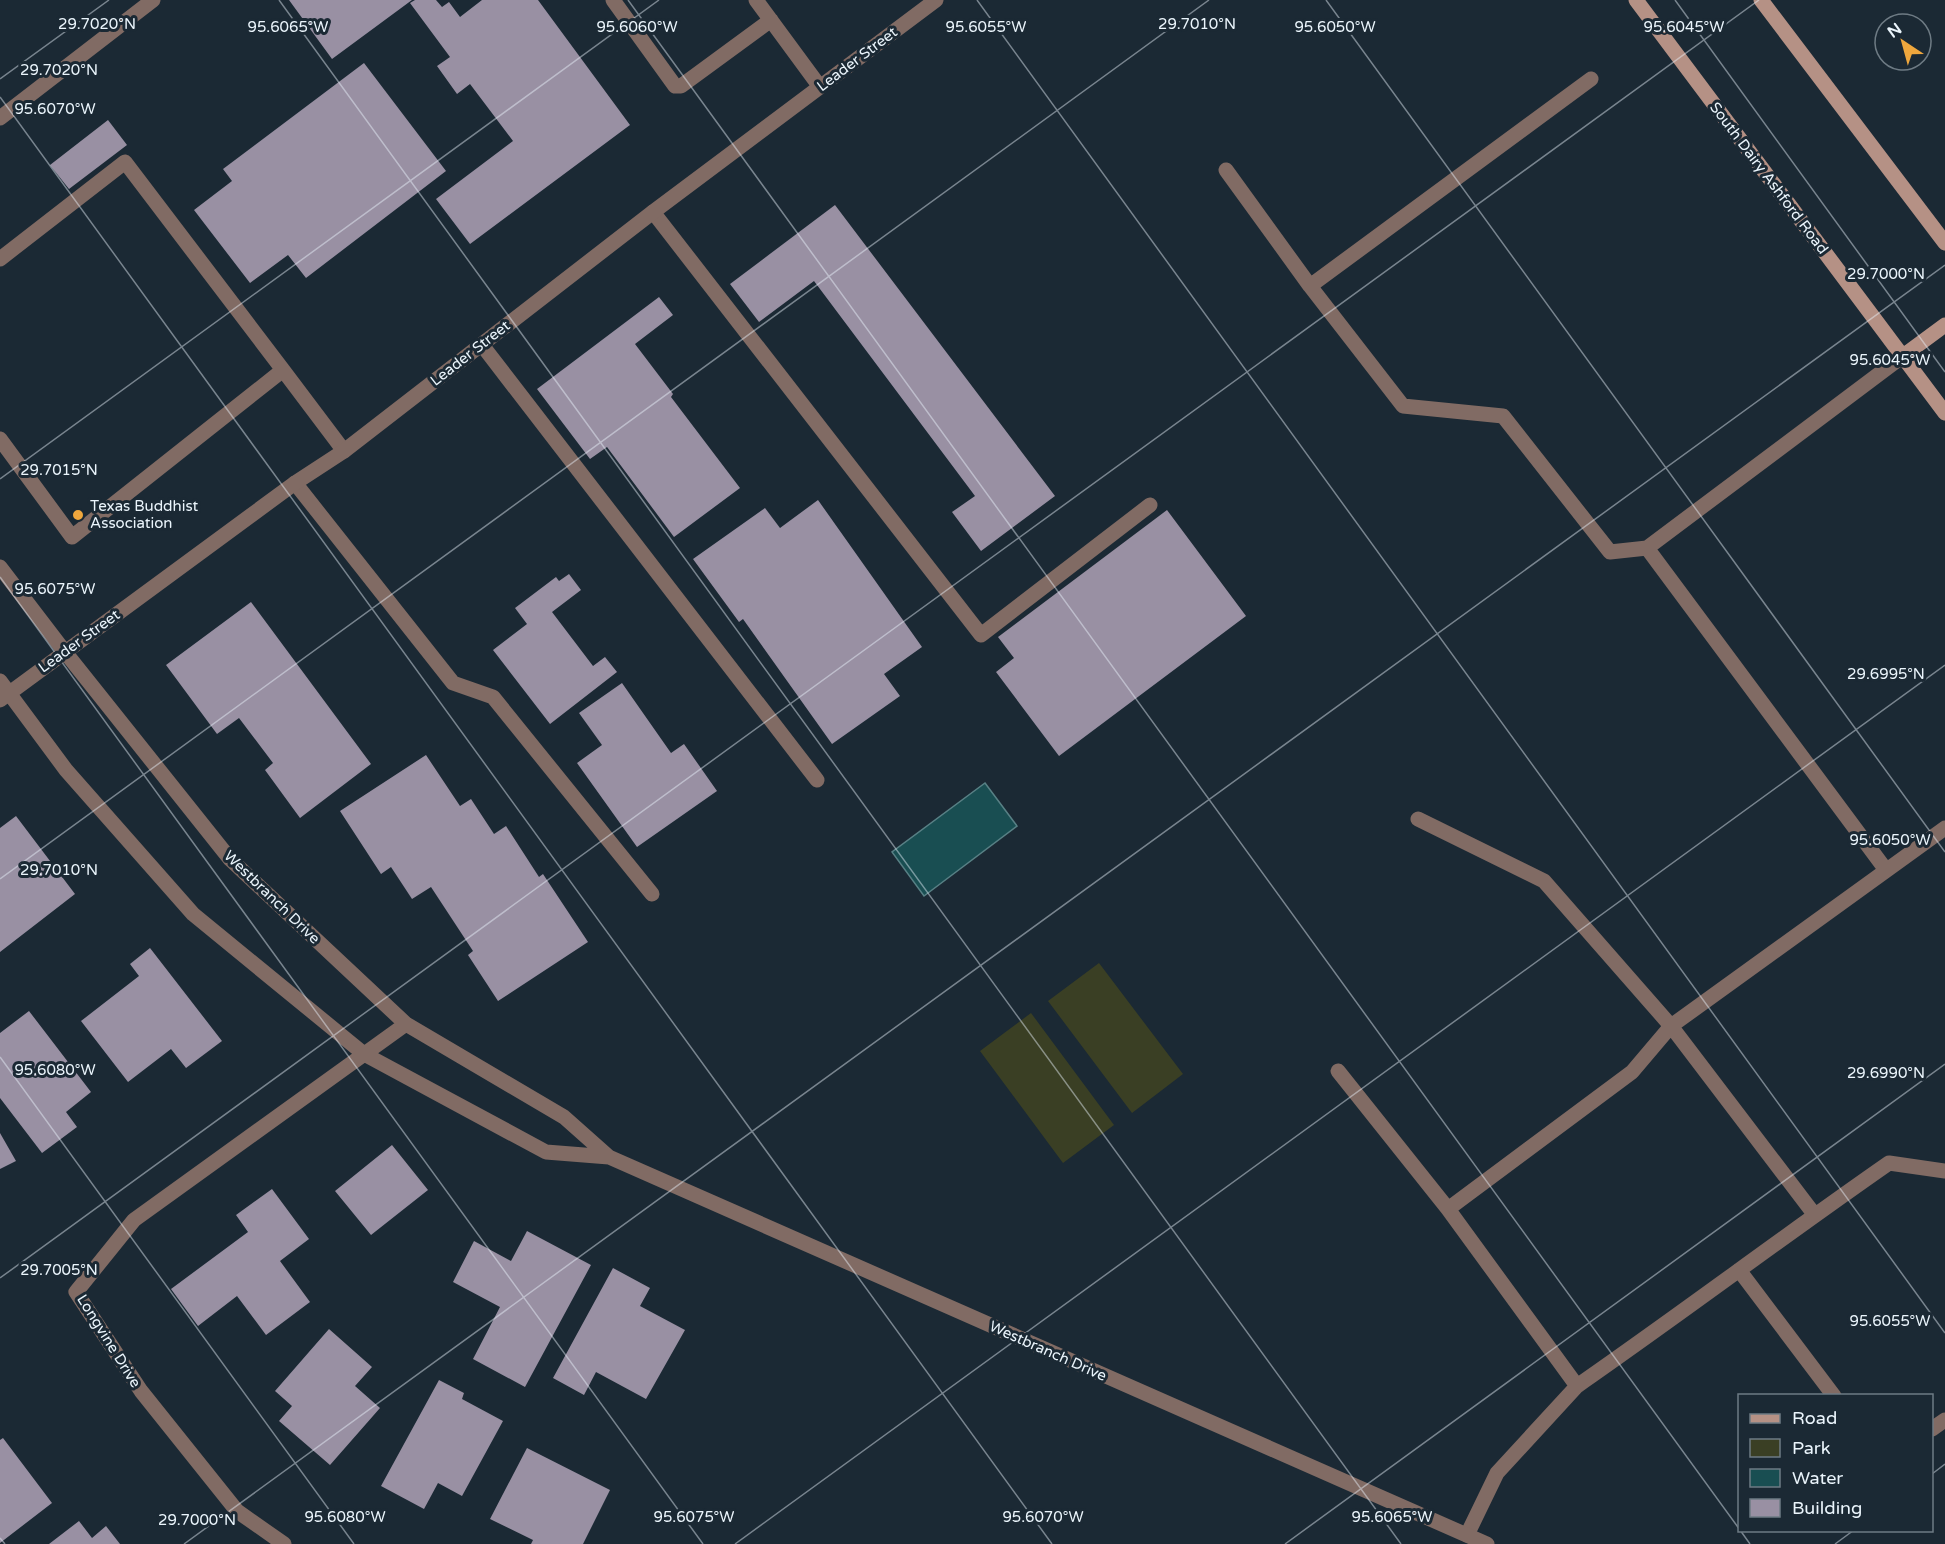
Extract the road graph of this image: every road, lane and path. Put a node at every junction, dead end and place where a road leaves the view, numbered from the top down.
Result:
1 (153, 0) edge
2 (613, 0) edge
3 (756, 0) edge
4 (936, 0) edge
5 (1636, 0) edge
6 (1761, 0) edge
7 (771, 20) junction
8 (1591, 79) dead end
9 (820, 87) junction
10 (0, 118) edge
11 (1226, 170) dead end
12 (653, 212) junction
13 (1945, 243) edge
14 (0, 259) edge
15 (1310, 286) junction
16 (1945, 325) edge
17 (482, 345) junction
18 (1903, 356) junction
19 (284, 370) junction
20 (1945, 413) edge
21 (0, 440) edge
22 (344, 451) junction
23 (296, 483) junction
24 (1150, 505) dead end
25 (1647, 548) junction
26 (0, 567) edge
27 (65, 652) junction
28 (0, 681) edge
29 (5, 697) edge
30 (817, 780) dead end
31 (1418, 819) dead end
32 (1945, 828) edge
33 (1886, 870) junction
34 (652, 894) dead end
35 (406, 1024) junction
36 (1671, 1026) junction
37 (364, 1054) junction
38 (1338, 1071) dead end
39 (609, 1157) junction
40 (1945, 1171) edge
41 (1448, 1209) junction
42 (1814, 1214) junction
43 (1739, 1270) junction
44 (1577, 1386) junction
45 (1833, 1394) edge
46 (1467, 1535) junction
47 (284, 1544) edge
48 (1487, 1544) edge

1 - 10 street
2 - 7 street
3 - 7 street
4 - 9 street, Leader Street
5 - 18 main road, South Dairy Ashford Road
6 - 13 main road
7 - 9 street
8 - 15 street
9 - 12 street, Leader Street
11 - 15 street
12 - 17 street, Leader Street
12 - 24 street
14 - 19 street
15 - 25 street
16 - 18 main road
17 - 22 street, Leader Street
17 - 30 street
18 - 20 main road, South Dairy Ashford Road
18 - 25 street
19 - 21 street
19 - 22 street
22 - 23 street, Leader Street
23 - 27 street, Leader Street
23 - 34 street
25 - 33 street
26 - 27 street, Westbranch Drive
27 - 29 street, Leader Street
27 - 35 street, Westbranch Drive
28 - 29 street, Westbranch Drive
29 - 37 street, Westbranch Drive
31 - 36 street
32 - 33 street
33 - 36 street
35 - 37 street, Longvine Drive
35 - 39 street, Westbranch Drive
36 - 41 street
36 - 42 street
37 - 39 street, Westbranch Drive
37 - 47 street, Longvine Drive
38 - 41 street
39 - 46 street, Westbranch Drive
40 - 42 street
41 - 44 street
42 - 43 street
43 - 44 street
43 - 45 street
44 - 46 street
46 - 48 street, Westbranch Drive

